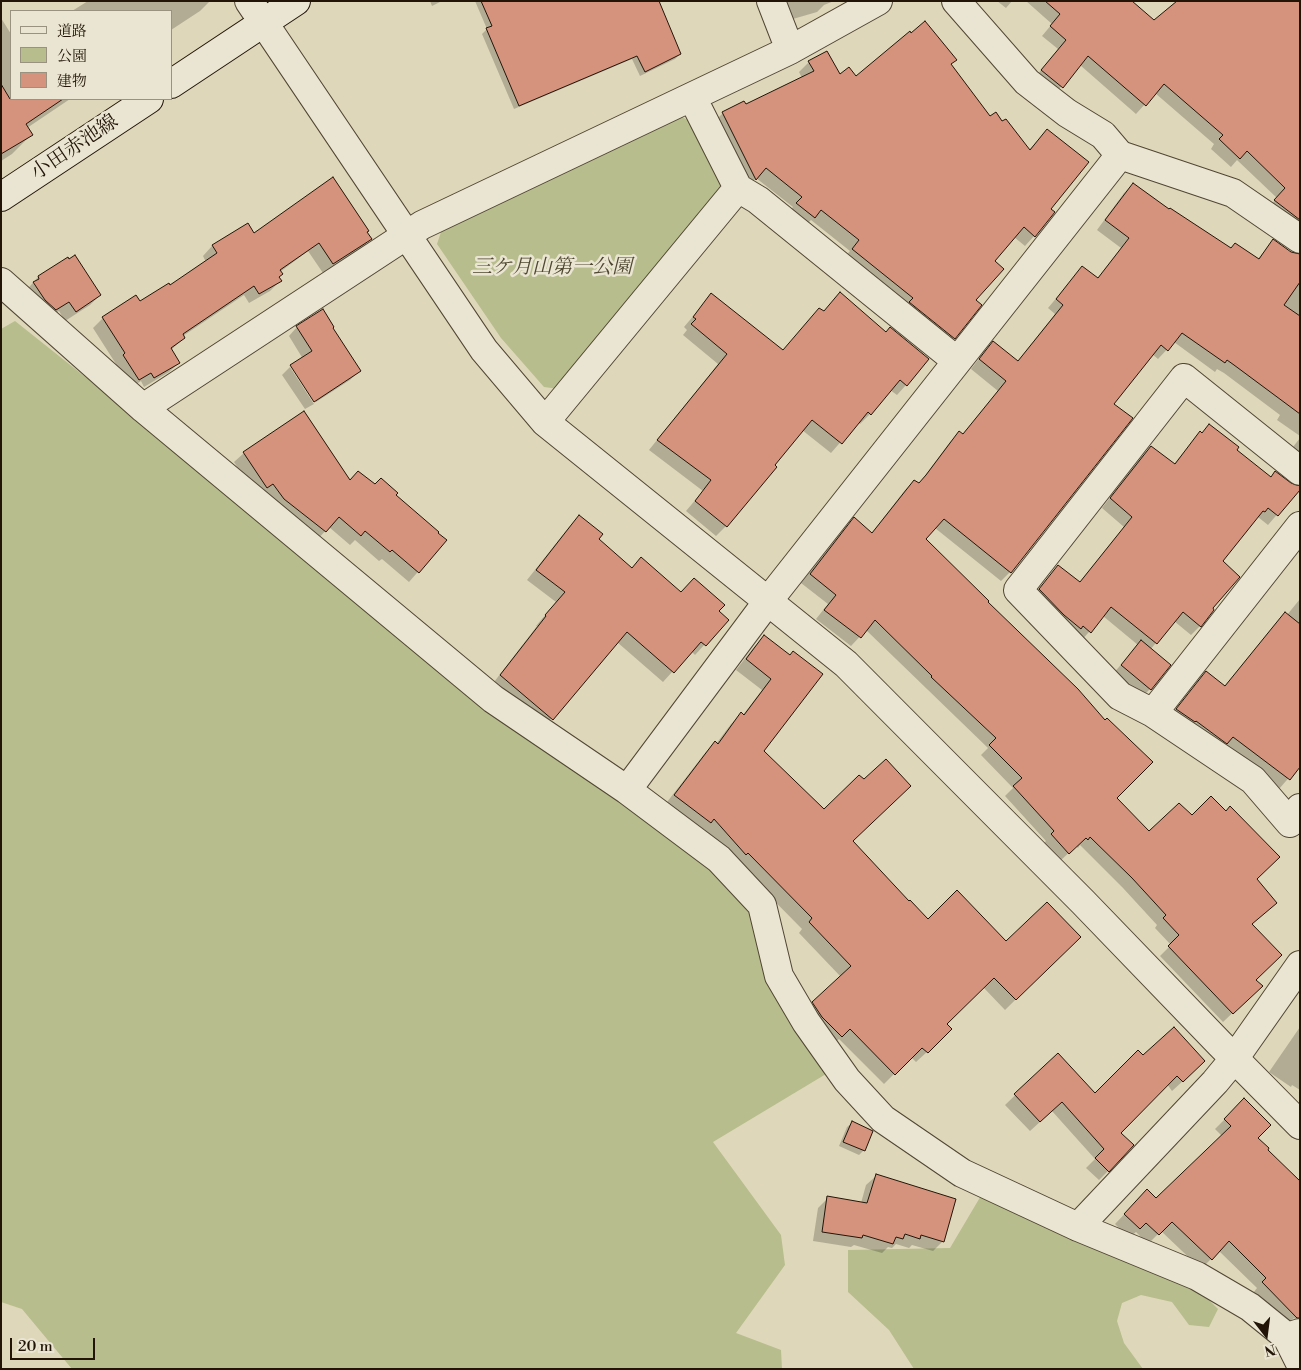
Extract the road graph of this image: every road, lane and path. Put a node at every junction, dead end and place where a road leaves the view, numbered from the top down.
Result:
1 (296, 1) edge
2 (771, 1) edge
3 (878, 1) edge
4 (956, 1) edge
5 (256, 12) edge
6 (790, 50) junction
7 (172, 83) edge
8 (692, 97) junction
9 (148, 100) edge
10 (1120, 155) junction
11 (738, 188) junction
12 (1, 198) edge
13 (406, 235) junction
14 (1300, 239) edge
15 (1, 282) edge
16 (957, 362) junction
17 (143, 408) junction
18 (545, 422) junction
19 (1300, 471) edge
20 (1300, 526) edge
21 (768, 601) junction
22 (1152, 713) junction
23 (626, 790) junction
24 (1300, 808) edge
25 (1300, 966) edge
26 (1234, 1059) junction
27 (1300, 1124) edge
28 (1078, 1227) junction
29 (1293, 1335) edge
30 (1300, 1363) edge

1 - 5 street
2 - 6 street
3 - 6 street
4 - 10 street
5 - 7 street
5 - 13 street
6 - 8 street
8 - 11 street
8 - 13 street
9 - 12 street, 小田赤池線
10 - 14 street
10 - 16 street
11 - 16 street
11 - 18 street
13 - 17 street
13 - 18 street
15 - 17 street
16 - 21 street
17 - 23 street
18 - 21 street
19 - 22 street
20 - 22 street
21 - 23 street
21 - 26 street
22 - 24 street
23 - 28 street
25 - 26 street
26 - 27 street
26 - 28 street
28 - 29 street
29 - 30 street

